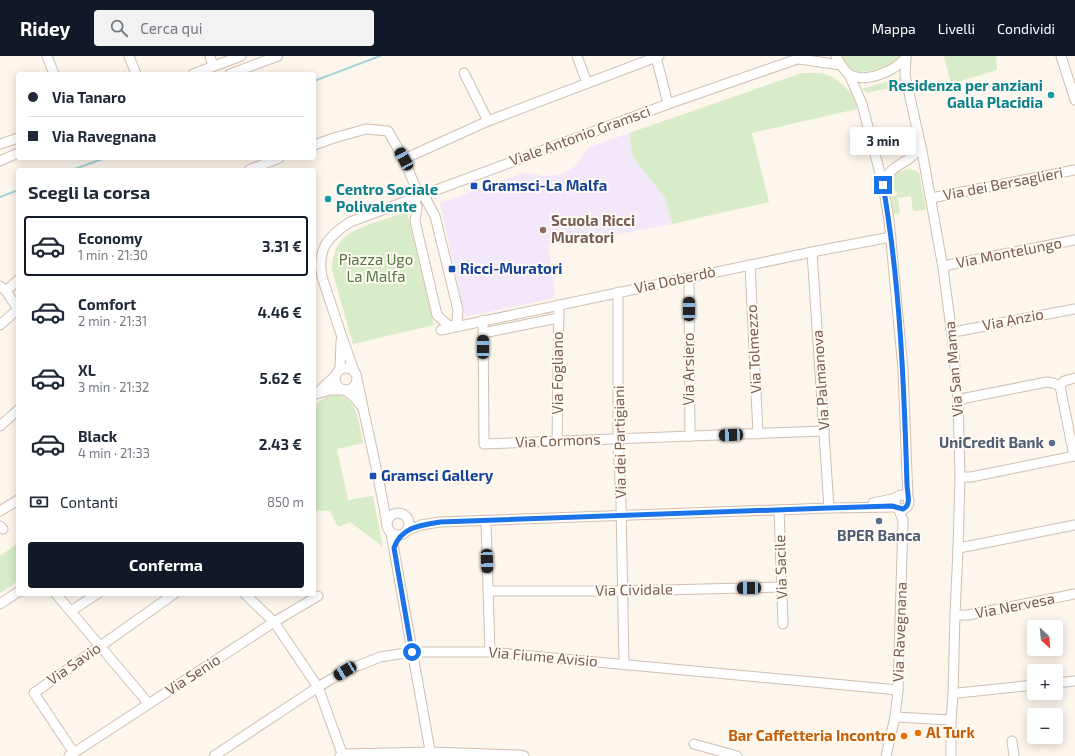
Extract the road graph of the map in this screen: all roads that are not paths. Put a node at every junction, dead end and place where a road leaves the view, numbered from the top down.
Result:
1 (47, 56) edge
2 (130, 56) edge
3 (210, 56) edge
4 (241, 56) edge
5 (278, 56) edge
6 (577, 56) edge
7 (836, 56) edge
8 (1061, 56) edge
9 (658, 57) edge
10 (906, 57) edge
11 (802, 58) edge
12 (256, 60) edge
13 (213, 66) junction
14 (841, 66) junction
15 (53, 72) edge
16 (135, 72) edge
17 (198, 72) edge
18 (234, 72) edge
19 (464, 74) dead end
20 (849, 74) junction
21 (587, 83) junction
22 (1075, 100) edge
23 (668, 104) junction
24 (488, 121) junction
25 (16, 139) edge
26 (920, 143) junction
27 (0, 144) edge
28 (316, 144) edge
29 (16, 152) edge
30 (16, 153) edge
31 (0, 155) edge
32 (404, 159) junction
33 (274, 160) edge
34 (0, 161) edge
35 (254, 168) edge
36 (1075, 170) edge
37 (883, 185) junction
38 (419, 196) junction
39 (931, 198) junction
40 (431, 210) junction
41 (416, 214) junction
42 (891, 238) junction
43 (1075, 240) edge
44 (812, 252) junction
45 (750, 265) junction
46 (943, 268) junction
47 (689, 278) junction
48 (16, 281) edge
49 (3, 289) edge
50 (618, 292) junction
51 (559, 305) junction
52 (16, 306) edge
53 (1075, 309) edge
54 (16, 311) edge
55 (458, 312) junction
56 (558, 318) junction
57 (442, 319) junction
58 (483, 320) junction
59 (0, 325) edge
60 (460, 325) junction
61 (951, 328) junction
62 (440, 330) dead end
63 (483, 333) junction
64 (342, 337) junction
65 (354, 371) junction
66 (338, 372) junction
67 (1075, 378) edge
68 (357, 381) junction
69 (1060, 386) junction
70 (345, 390) junction
71 (316, 393) edge
72 (316, 394) edge
73 (958, 402) junction
74 (363, 408) junction
75 (16, 412) edge
76 (0, 426) edge
77 (824, 431) junction
78 (758, 434) junction
79 (690, 436) junction
80 (618, 439) junction
81 (558, 441) junction
82 (1075, 456) edge
83 (960, 477) junction
84 (380, 482) junction
85 (16, 501) edge
86 (900, 501) junction
87 (829, 508) junction
88 (778, 510) junction
89 (0, 511) edge
90 (403, 516) junction
91 (621, 516) junction
92 (486, 521) junction
93 (440, 522) junction
94 (1075, 525) edge
95 (389, 529) junction
96 (405, 532) junction
97 (394, 548) junction
98 (958, 549) junction
99 (781, 587) junction
100 (488, 590) junction
101 (623, 591) junction
102 (16, 593) edge
103 (1075, 594) edge
104 (58, 596) edge
105 (94, 596) edge
106 (171, 596) edge
107 (247, 596) edge
108 (318, 596) dead end
109 (0, 604) edge
110 (71, 612) junction
111 (955, 614) junction
112 (274, 622) junction
113 (783, 624) dead end
114 (100, 646) junction
115 (412, 652) junction
116 (490, 652) junction
117 (624, 665) junction
118 (1075, 681) edge
119 (1063, 682) edge
120 (1027, 686) edge
121 (318, 687) junction
122 (898, 690) junction
123 (953, 695) junction
124 (149, 704) junction
125 (895, 718) junction
126 (951, 720) junction
127 (1012, 741) dead end
128 (694, 744) dead end
129 (72, 754) edge
130 (431, 754) edge
131 (342, 755) edge
132 (214, 756) edge
133 (524, 756) edge
134 (737, 756) edge
135 (886, 756) edge
136 (951, 756) edge
137 (1014, 756) edge

1 - 15 street
2 - 16 street
3 - 13 street
4 - 13 street
5 - 12 street
6 - 21 street
7 - 14 street, Via Ravegnana
8 - 22 street
9 - 21 street
9 - 23 street
10 - 20 street
10 - 26 street, Via San Mama
11 - 14 street, Viale Antonio Gramsci
11 - 23 street, Viale Antonio Gramsci
12 - 18 street
13 - 17 street
14 - 20 street, Via Ravegnana
19 - 24 street
20 - 37 street, Via Ravegnana
21 - 24 street
23 - 38 street, Viale Antonio Gramsci
24 - 32 street
25 - 27 street
26 - 37 street
26 - 39 street, Via San Mama
28 - 32 street
29 - 31 street
30 - 34 street
32 - 38 street
33 - 35 street
36 - 39 street, Via dei Bersaglieri
37 - 42 street, Via Ravegnana
38 - 40 street
38 - 41 street
38 - 64 street, Viale Antonio Gramsci
39 - 46 street, Via San Mama
40 - 41 street
40 - 55 street
41 - 57 street
42 - 44 street, Via Doberdò
42 - 86 street, Via Ravegnana
43 - 46 street, Via Montelungo
44 - 45 street, Via Doberdò
44 - 77 street, Via Palmanova
45 - 47 street, Via Doberdò
45 - 78 street, Via Tolmezzo
46 - 61 street, Via San Mama
47 - 50 street, Via Doberdò
47 - 79 street, Via Arsiero
48 - 49 street
49 - 52 street
50 - 51 street, Via Doberdò
50 - 80 street, Via dei Partigiani
51 - 56 street, Via Fogliano
51 - 58 street, Via Doberdò
53 - 61 street, Via Anzio
54 - 59 street
55 - 57 street
55 - 60 street
56 - 63 street
56 - 81 street, Via Fogliano
57 - 60 street
58 - 60 street, Via Doberdò
58 - 63 street
60 - 62 street
61 - 73 street, Via San Mama
63 - 81 street, Via Cormons
64 - 65 street, Viale Antonio Gramsci
64 - 66 street, Viale Antonio Gramsci
65 - 66 street
65 - 68 street
66 - 70 street
66 - 71 street
67 - 69 street
68 - 70 street
68 - 74 street
69 - 73 street
69 - 82 street
70 - 72 street
70 - 74 street
73 - 83 street, Via San Mama
74 - 84 street
75 - 76 street
77 - 78 street, Via Cormons
77 - 87 street, Via Palmanova
78 - 79 street, Via Cormons
79 - 80 street, Via Cormons
80 - 81 street, Via Cormons
80 - 91 street, Via dei Partigiani
82 - 83 street
83 - 98 street, Via San Mama
84 - 90 street
84 - 95 street
85 - 89 street
86 - 87 street
86 - 122 street, Via Ravegnana
87 - 88 street
88 - 91 street
88 - 99 street, Via Sacile
90 - 93 street
90 - 95 street
90 - 96 street
91 - 92 street
91 - 101 street, Via dei Partigiani
92 - 93 street
92 - 100 street
93 - 96 street
94 - 98 street
95 - 96 street
95 - 97 street
96 - 97 street
97 - 115 street
98 - 111 street, Via San Mama
99 - 101 street, Via Cividale
99 - 113 street, Via Sacile
100 - 101 street, Via Cividale
100 - 116 street
101 - 117 street, Via dei Partigiani
102 - 109 street
103 - 111 street, Via Nervesa
104 - 110 street
105 - 110 street
106 - 114 street, Via Savio
107 - 112 street
108 - 112 street, Via Senio
110 - 114 street
111 - 123 street, Via San Mama
112 - 121 street
112 - 124 street, Via Senio
114 - 124 street
114 - 129 street, Via Savio
115 - 116 street, Via Fiume Avisio
115 - 121 street, Via Fiume Avisio
115 - 130 street
116 - 117 street, Via Fiume Avisio
117 - 122 street, Via Fiume Avisio
118 - 119 street
120 - 123 street
121 - 131 street
121 - 132 street, Via Fiume Avisio
122 - 125 street, Via Ravegnana
123 - 126 street, Via San Mama
124 - 129 street, Via Senio
125 - 126 street
125 - 135 street, Via Ravegnana
126 - 136 street, Via San Mama
127 - 137 street
128 - 134 street
130 - 131 street
130 - 133 street

